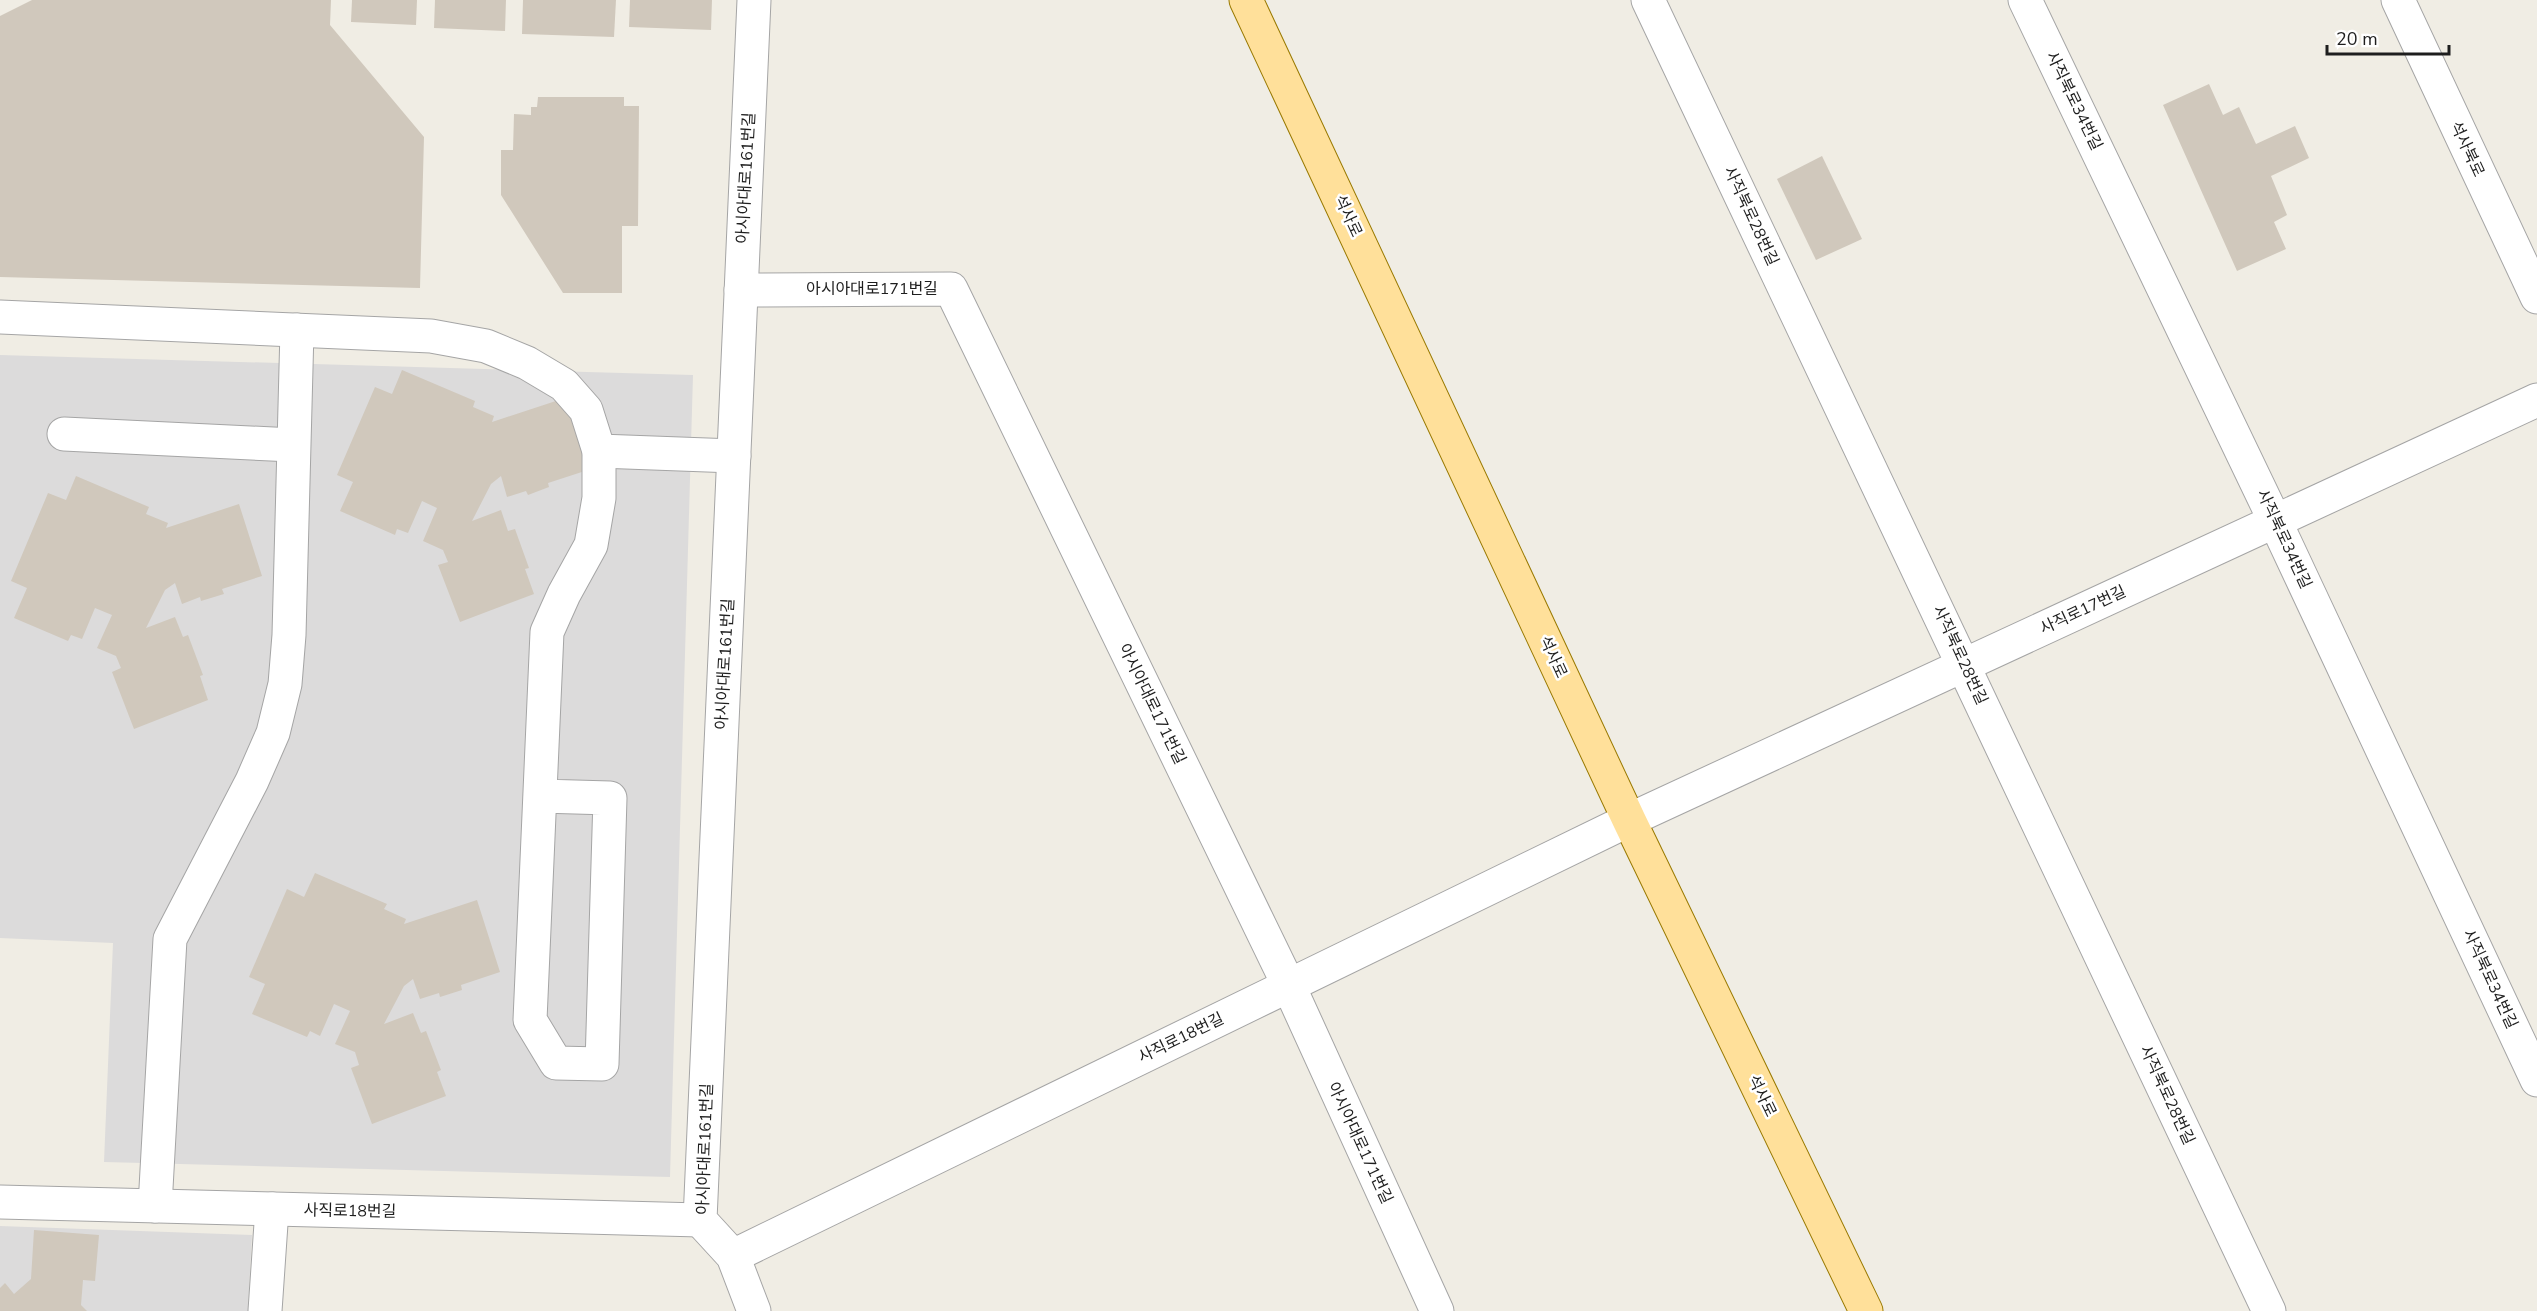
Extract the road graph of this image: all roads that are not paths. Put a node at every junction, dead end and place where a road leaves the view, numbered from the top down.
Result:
1 (754, 0) edge
2 (1648, 0) edge
3 (2025, 0) edge
4 (2398, 0) edge
5 (1255, 6) edge
6 (741, 290) junction
7 (2537, 297) edge
8 (0, 316) edge
9 (297, 330) junction
10 (2537, 400) edge
11 (64, 434) dead end
12 (293, 445) junction
13 (599, 451) junction
14 (734, 456) junction
15 (2275, 521) junction
16 (1965, 664) junction
17 (540, 796) junction
18 (1629, 819) junction
19 (1288, 986) junction
20 (2537, 1080) edge
21 (0, 1202) edge
22 (155, 1206) junction
23 (272, 1209) junction
24 (700, 1220) junction
25 (733, 1256) junction
26 (265, 1311) edge
27 (754, 1311) edge
28 (1437, 1311) edge
29 (1866, 1311) edge
30 (2269, 1311) edge

1 - 6 street, 아시아대로161번길
2 - 16 street, 사직북로28번길
3 - 15 street, 사직북로34번길
4 - 7 street, 석사북로
5 - 18 main road, 석사로
6 - 14 street, 아시아대로161번길
6 - 19 street, 아시아대로171번길
8 - 9 street
9 - 12 street
9 - 13 street
10 - 15 street, 사직로17번길
11 - 12 street
12 - 22 street
13 - 14 street
13 - 17 street
14 - 24 street, 아시아대로161번길
15 - 16 street, 사직로17번길
15 - 20 street, 사직북로34번길
16 - 18 street, 사직로17번길
16 - 30 street, 사직북로28번길
17 - 17 street
18 - 19 street, 사직로18번길
18 - 29 main road, 석사로
19 - 25 street, 사직로18번길
19 - 28 street, 아시아대로171번길
21 - 22 street, 사직로18번길
22 - 23 street, 사직로18번길
23 - 24 street, 사직로18번길
23 - 26 street
24 - 25 street, 아시아대로161번길
25 - 27 street, 아시아대로161번길

